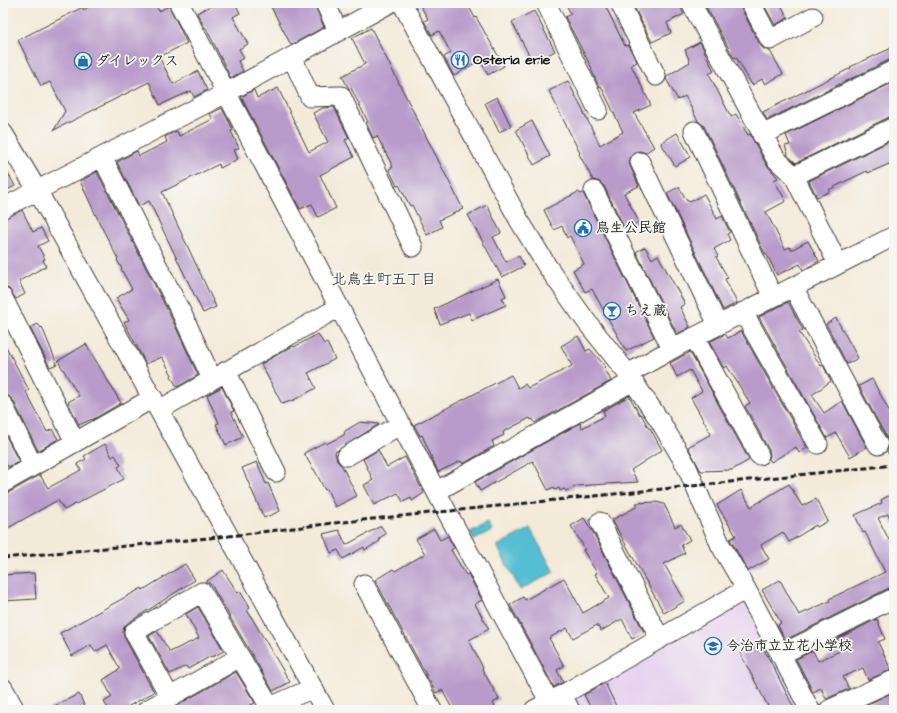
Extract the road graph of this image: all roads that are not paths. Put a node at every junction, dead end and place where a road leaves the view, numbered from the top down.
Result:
1 (179, 3) edge
2 (325, 3) edge
3 (390, 3) edge
4 (402, 3) edge
5 (546, 3) edge
6 (620, 3) edge
7 (691, 3) edge
8 (751, 3) edge
9 (813, 17) dead end
10 (338, 31) junction
11 (292, 57) junction
12 (894, 70) edge
13 (656, 76) dead end
14 (226, 93) junction
15 (598, 110) dead end
16 (894, 127) edge
17 (694, 131) dead end
18 (3, 133) edge
19 (762, 135) junction
20 (102, 156) junction
21 (640, 162) dead end
22 (794, 176) junction
23 (37, 190) junction
24 (594, 191) dead end
25 (3, 208) edge
26 (894, 236) edge
27 (413, 247) dead end
28 (838, 264) junction
29 (793, 287) junction
30 (773, 297) junction
31 (3, 298) edge
32 (339, 307) junction
33 (744, 312) junction
34 (718, 325) junction
35 (694, 337) junction
36 (672, 349) junction
37 (219, 375) junction
38 (630, 377) junction
39 (156, 404) junction
40 (3, 405) edge
41 (401, 424) junction
42 (75, 442) junction
43 (818, 444) dead end
44 (878, 445) dead end
45 (759, 455) dead end
46 (347, 456) dead end
47 (33, 466) junction
48 (276, 472) dead end
49 (3, 483) edge
50 (436, 491) junction
51 (600, 522) dead end
52 (364, 584) dead end
53 (746, 589) junction
54 (894, 598) edge
55 (660, 639) junction
56 (780, 655) junction
57 (240, 656) junction
58 (894, 680) edge
59 (3, 688) edge
60 (313, 688) junction
61 (170, 697) junction
62 (554, 704) edge
63 (267, 708) edge
64 (15, 710) edge
65 (148, 710) edge
66 (325, 710) edge
67 (432, 710) edge
68 (810, 710) edge
69 (829, 710) edge

1 - 14 street
2 - 10 street
3 - 10 street
4 - 38 street
5 - 15 street
6 - 13 street
7 - 19 street
8 - 9 street
10 - 11 street
11 - 14 street
11 - 27 street
12 - 19 street
14 - 20 street
14 - 32 street
16 - 22 street
17 - 30 street
18 - 23 street
19 - 22 street
20 - 23 street
20 - 37 street
21 - 34 street
22 - 28 street
23 - 25 street
23 - 39 street
24 - 36 street
26 - 28 street
28 - 29 street
29 - 30 street
29 - 44 street
30 - 33 street
31 - 42 street
32 - 37 street
32 - 41 street
33 - 34 street
33 - 43 street
34 - 35 street
35 - 36 street
35 - 45 street
36 - 38 street
37 - 39 street
37 - 48 street
38 - 50 street
38 - 53 street
39 - 42 street
39 - 60 street
40 - 47 street
41 - 46 street
41 - 50 street
42 - 47 street
47 - 49 street
50 - 62 street
51 - 55 street
52 - 67 street
53 - 55 street
53 - 56 street
54 - 56 street
55 - 62 street
56 - 68 street
57 - 61 street
57 - 61 street
57 - 63 street
58 - 69 street
59 - 64 street
60 - 63 street
60 - 66 street
61 - 65 street

